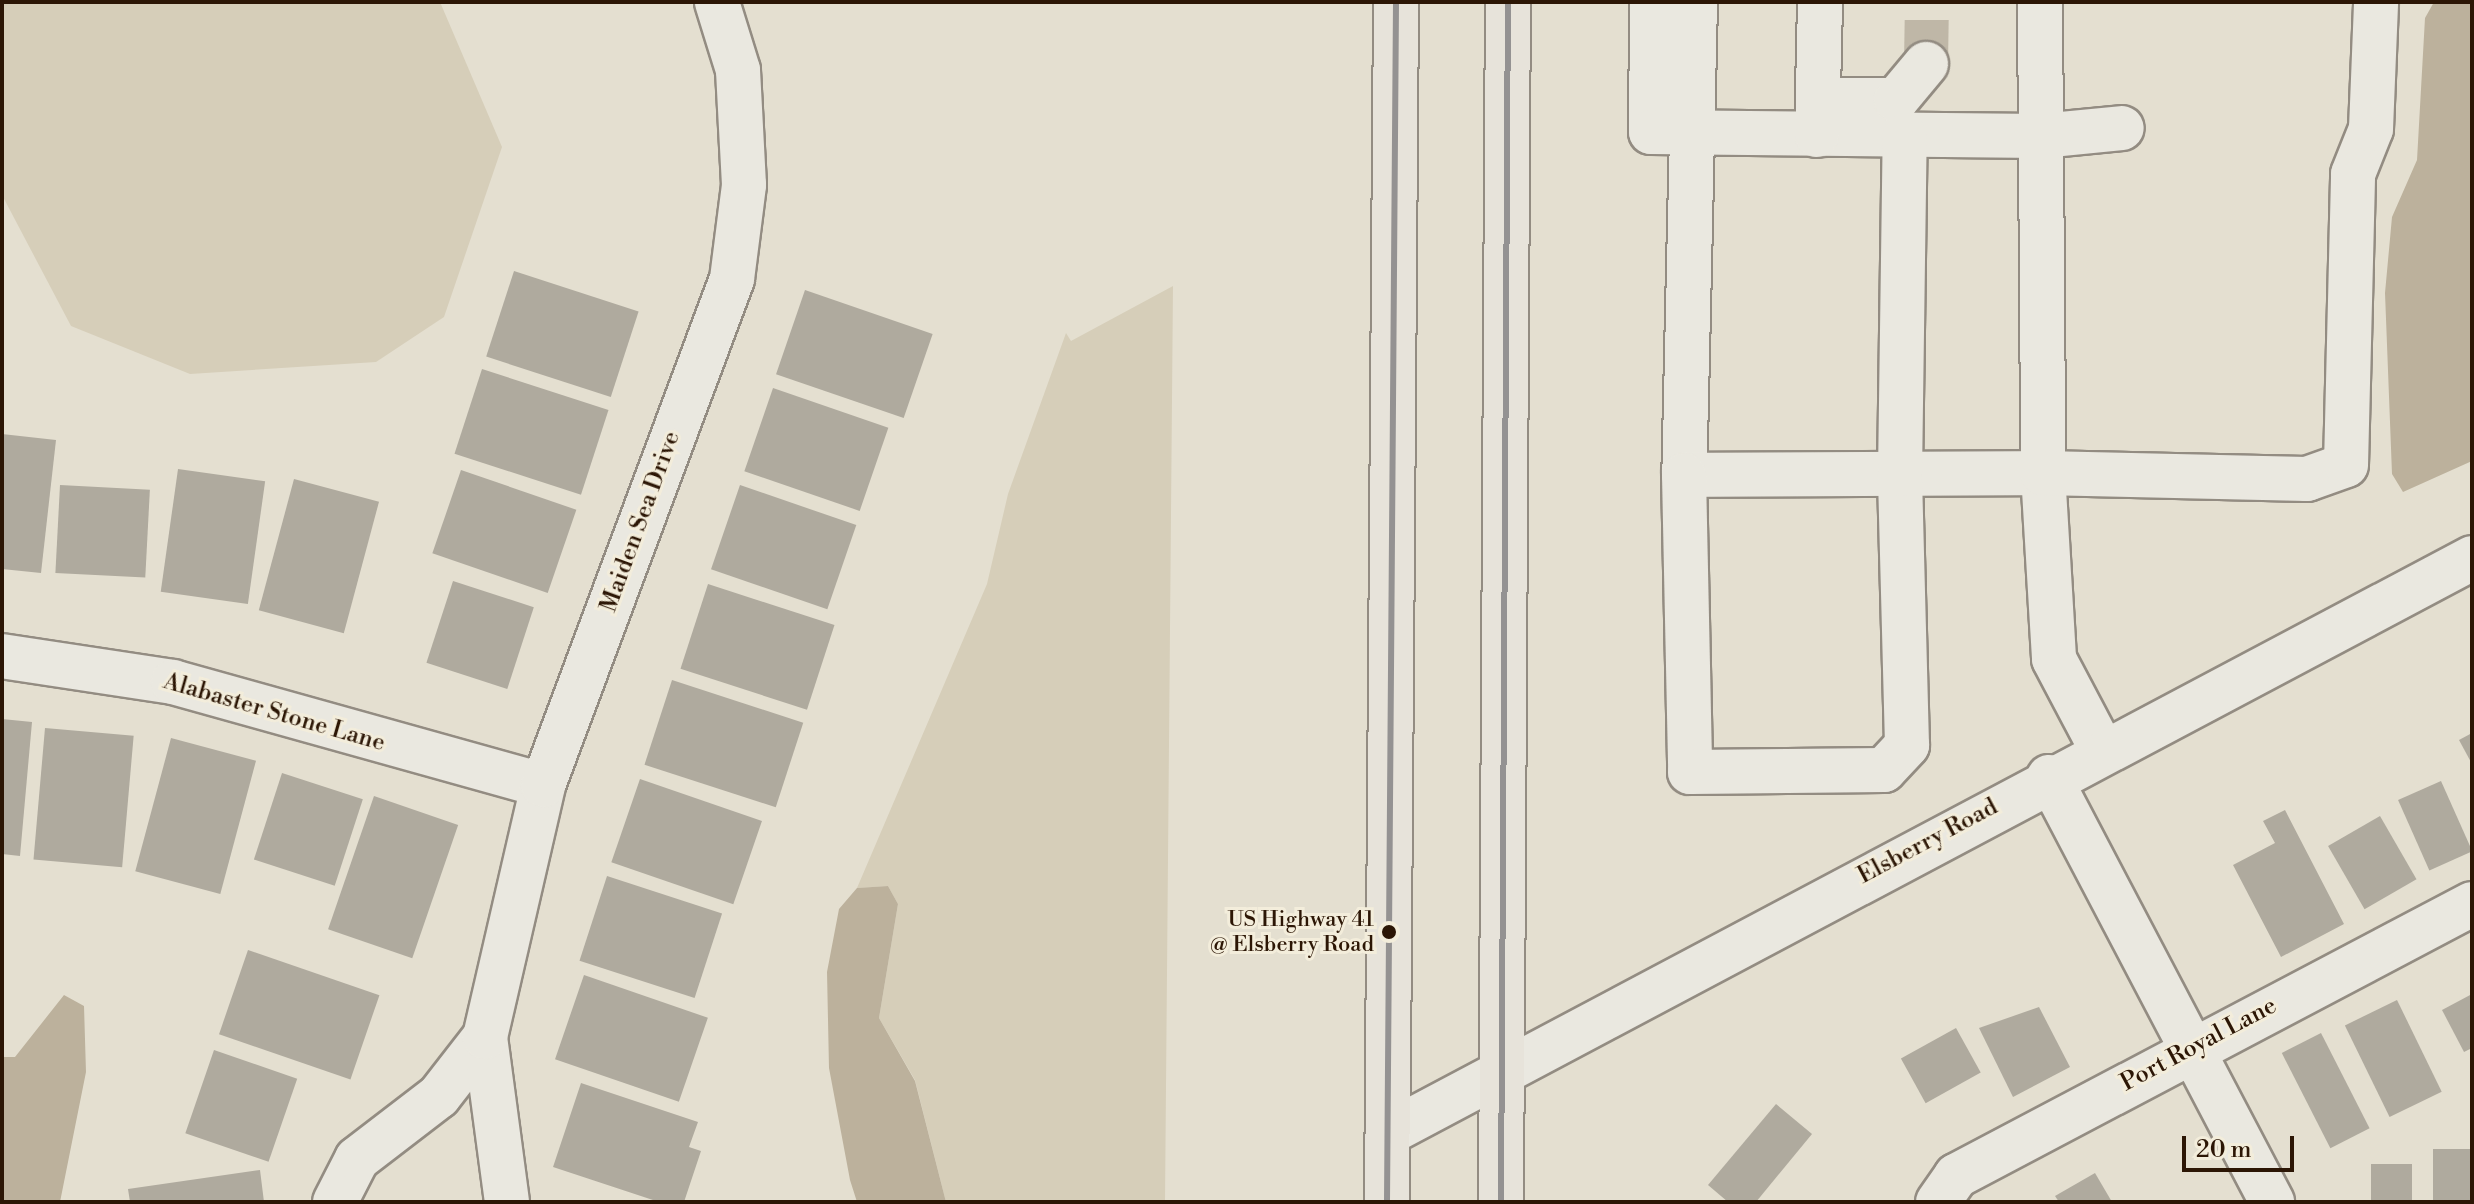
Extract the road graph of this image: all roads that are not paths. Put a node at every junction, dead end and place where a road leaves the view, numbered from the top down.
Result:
1 (717, 2) edge
2 (1396, 2) edge
3 (1508, 2) edge
4 (1652, 2) edge
5 (1695, 2) edge
6 (1820, 2) edge
7 (2040, 2) edge
8 (2376, 2) edge
9 (1926, 64) tunnel mouth
10 (1818, 117) junction
11 (2122, 128) dead end
12 (1693, 133) junction
13 (1905, 136) junction
14 (2041, 136) junction
15 (2043, 473) junction
16 (1900, 474) junction
17 (1684, 475) junction
18 (2472, 558) edge
19 (2, 656) edge
20 (2102, 750) junction
21 (2049, 777) junction
22 (543, 785) junction
23 (2472, 904) edge
24 (485, 1037) junction
25 (2196, 1046) junction
26 (1500, 1073) junction
27 (1388, 1133) junction
28 (335, 1202) edge
29 (507, 1202) edge
30 (1387, 1202) edge
31 (1501, 1202) edge
32 (1938, 1202) edge
33 (2272, 1202) edge

1 - 22 street, Maiden Sea Drive
2 - 27 main road
3 - 26 main road
4 - 12 street
5 - 12 street
6 - 10 street
7 - 14 street
8 - 15 street
9 - 10 street
10 - 12 street
10 - 13 street
11 - 14 street
12 - 17 street
13 - 14 street
13 - 16 street
14 - 15 street
15 - 16 street
15 - 20 street
16 - 17 street
16 - 17 street
18 - 20 street, Elsberry Road
19 - 22 street, Alabaster Stone Lane
20 - 21 street, Elsberry Road
21 - 25 street
21 - 26 street, Elsberry Road
22 - 24 street, Maiden Sea Drive
23 - 25 street, Port Royal Lane
24 - 28 street
24 - 29 street
25 - 32 street, Port Royal Lane
25 - 33 street
26 - 27 street, Elsberry Road
26 - 31 main road
27 - 30 main road

